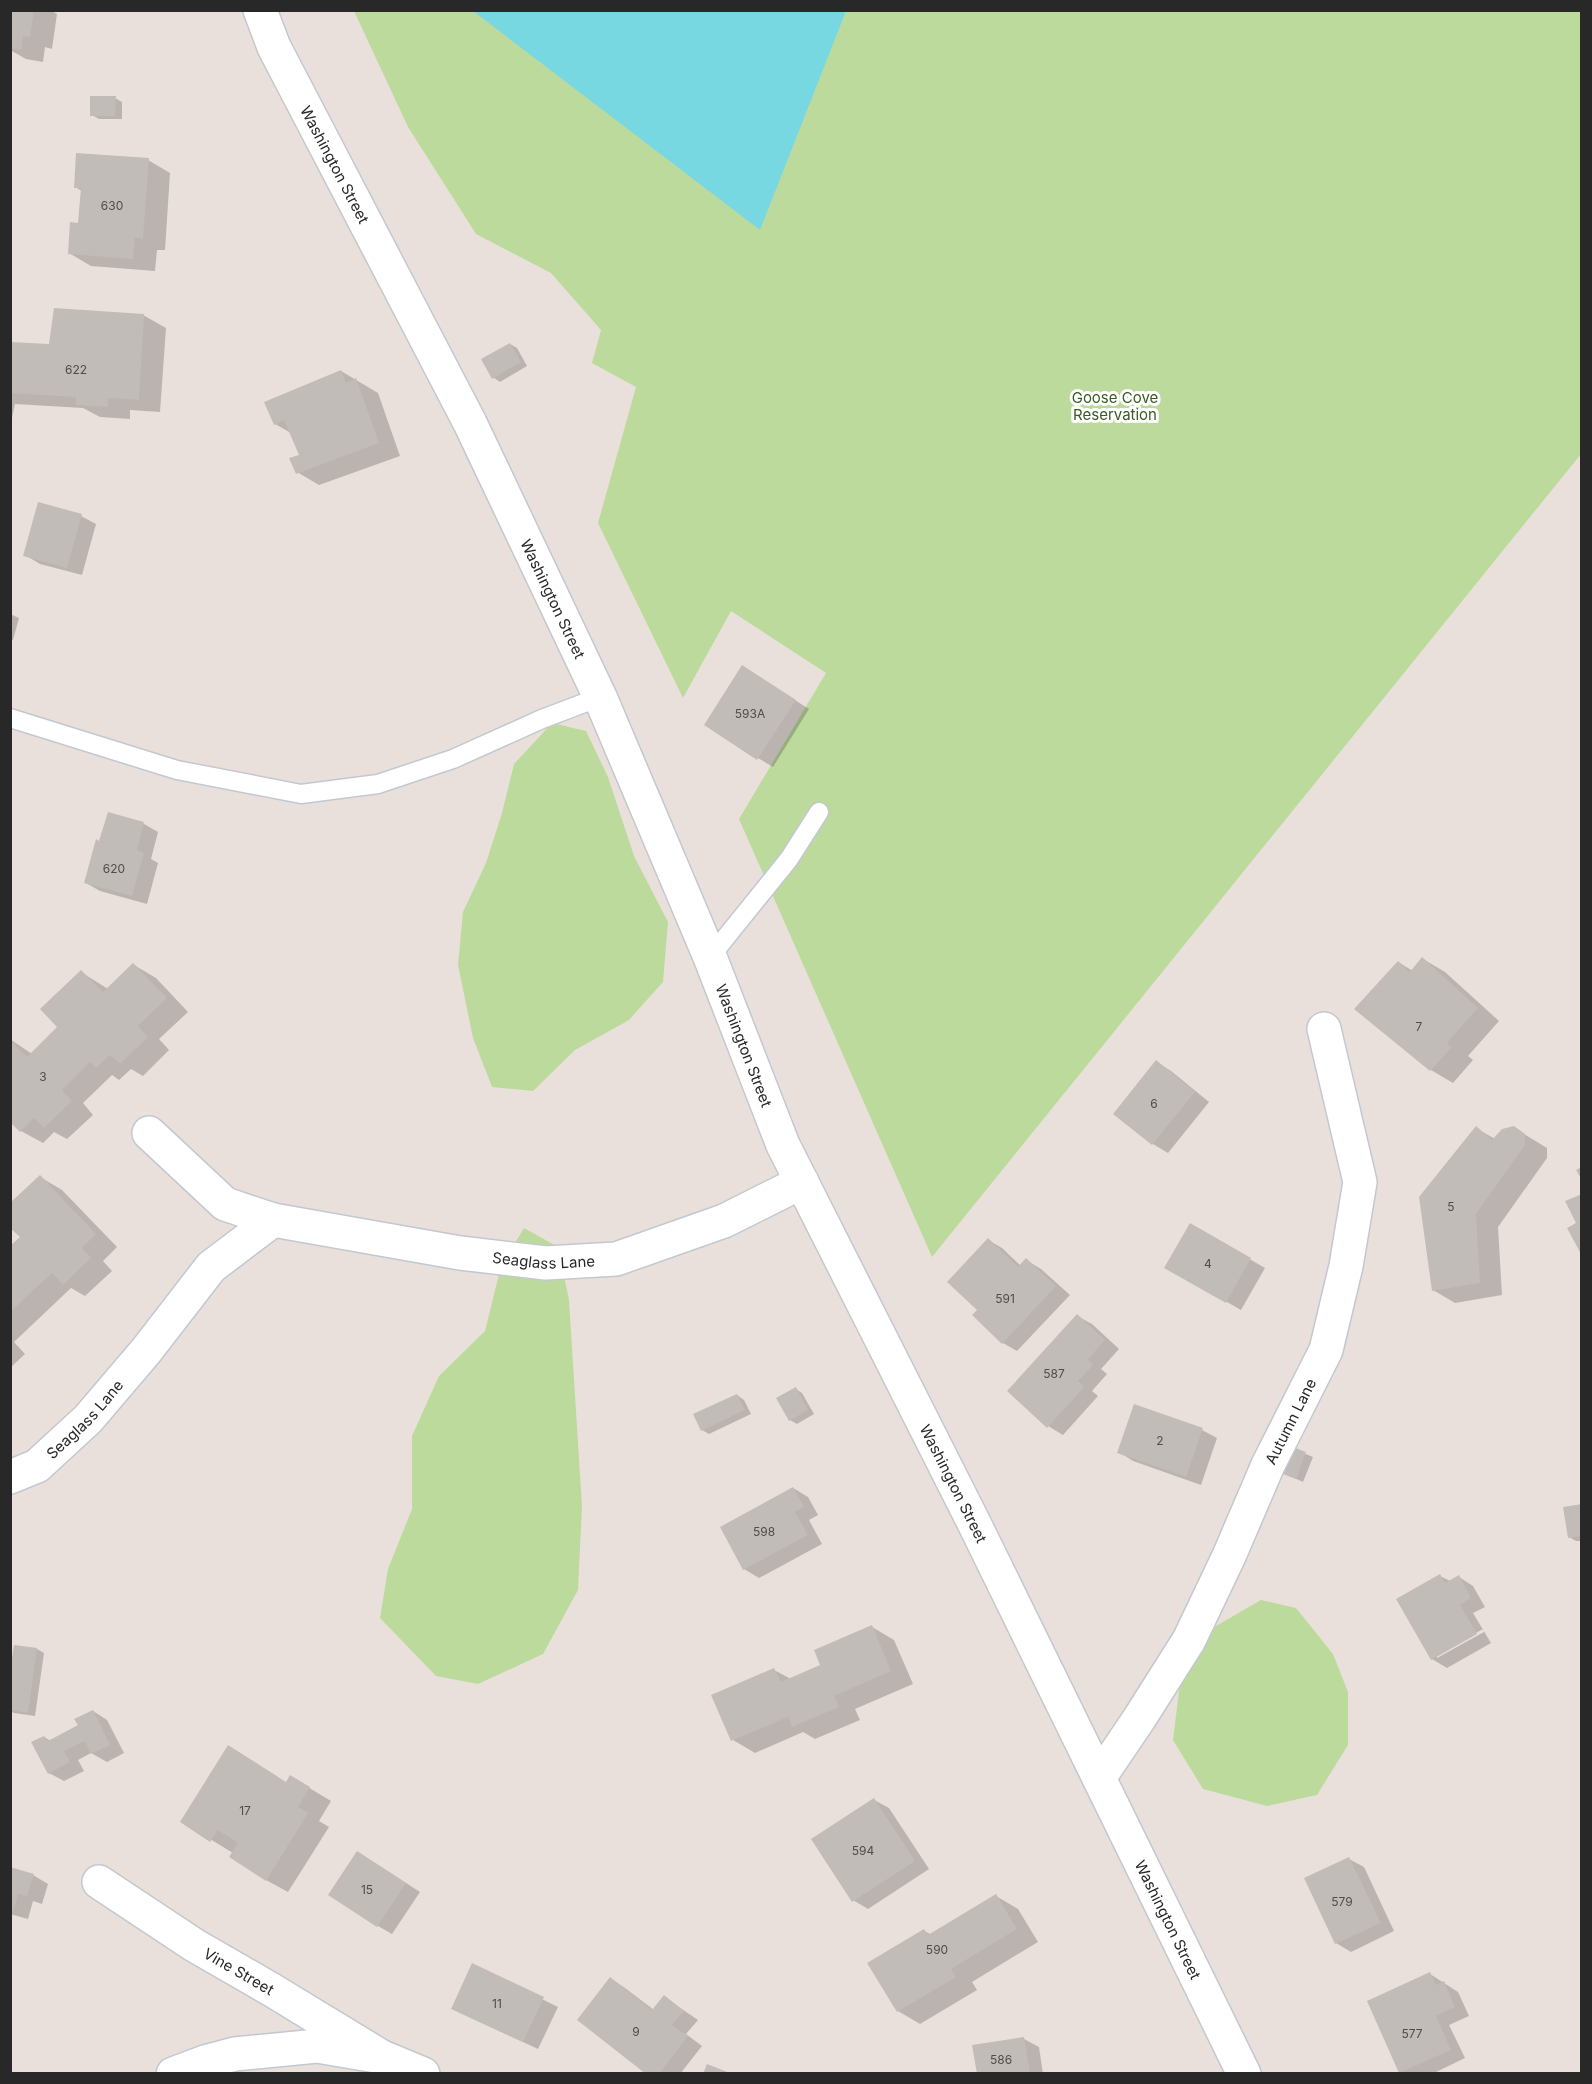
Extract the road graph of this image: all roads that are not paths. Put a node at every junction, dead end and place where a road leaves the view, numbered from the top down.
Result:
1 (260, 10) edge
2 (600, 697) junction
3 (10, 718) edge
4 (819, 812) dead end
5 (710, 957) junction
6 (1324, 1029) dead end
7 (149, 1133) dead end
8 (802, 1182) junction
9 (273, 1220) junction
10 (10, 1477) edge
11 (1099, 1778) junction
12 (99, 1882) dead end
13 (382, 2057) junction
14 (174, 2073) edge
15 (423, 2073) edge
16 (1244, 2073) edge

1 - 2 street, Washington Street
2 - 3 lane
2 - 5 street, Washington Street
4 - 5 lane
5 - 8 street, Washington Street
6 - 11 street, Autumn Lane
7 - 9 street, Seaglass Lane
8 - 9 street, Seaglass Lane
8 - 11 street, Washington Street
9 - 10 street, Seaglass Lane
11 - 16 street, Washington Street
12 - 13 street, Vine Street
13 - 14 street, Vine Street
13 - 15 street, Vine Street

